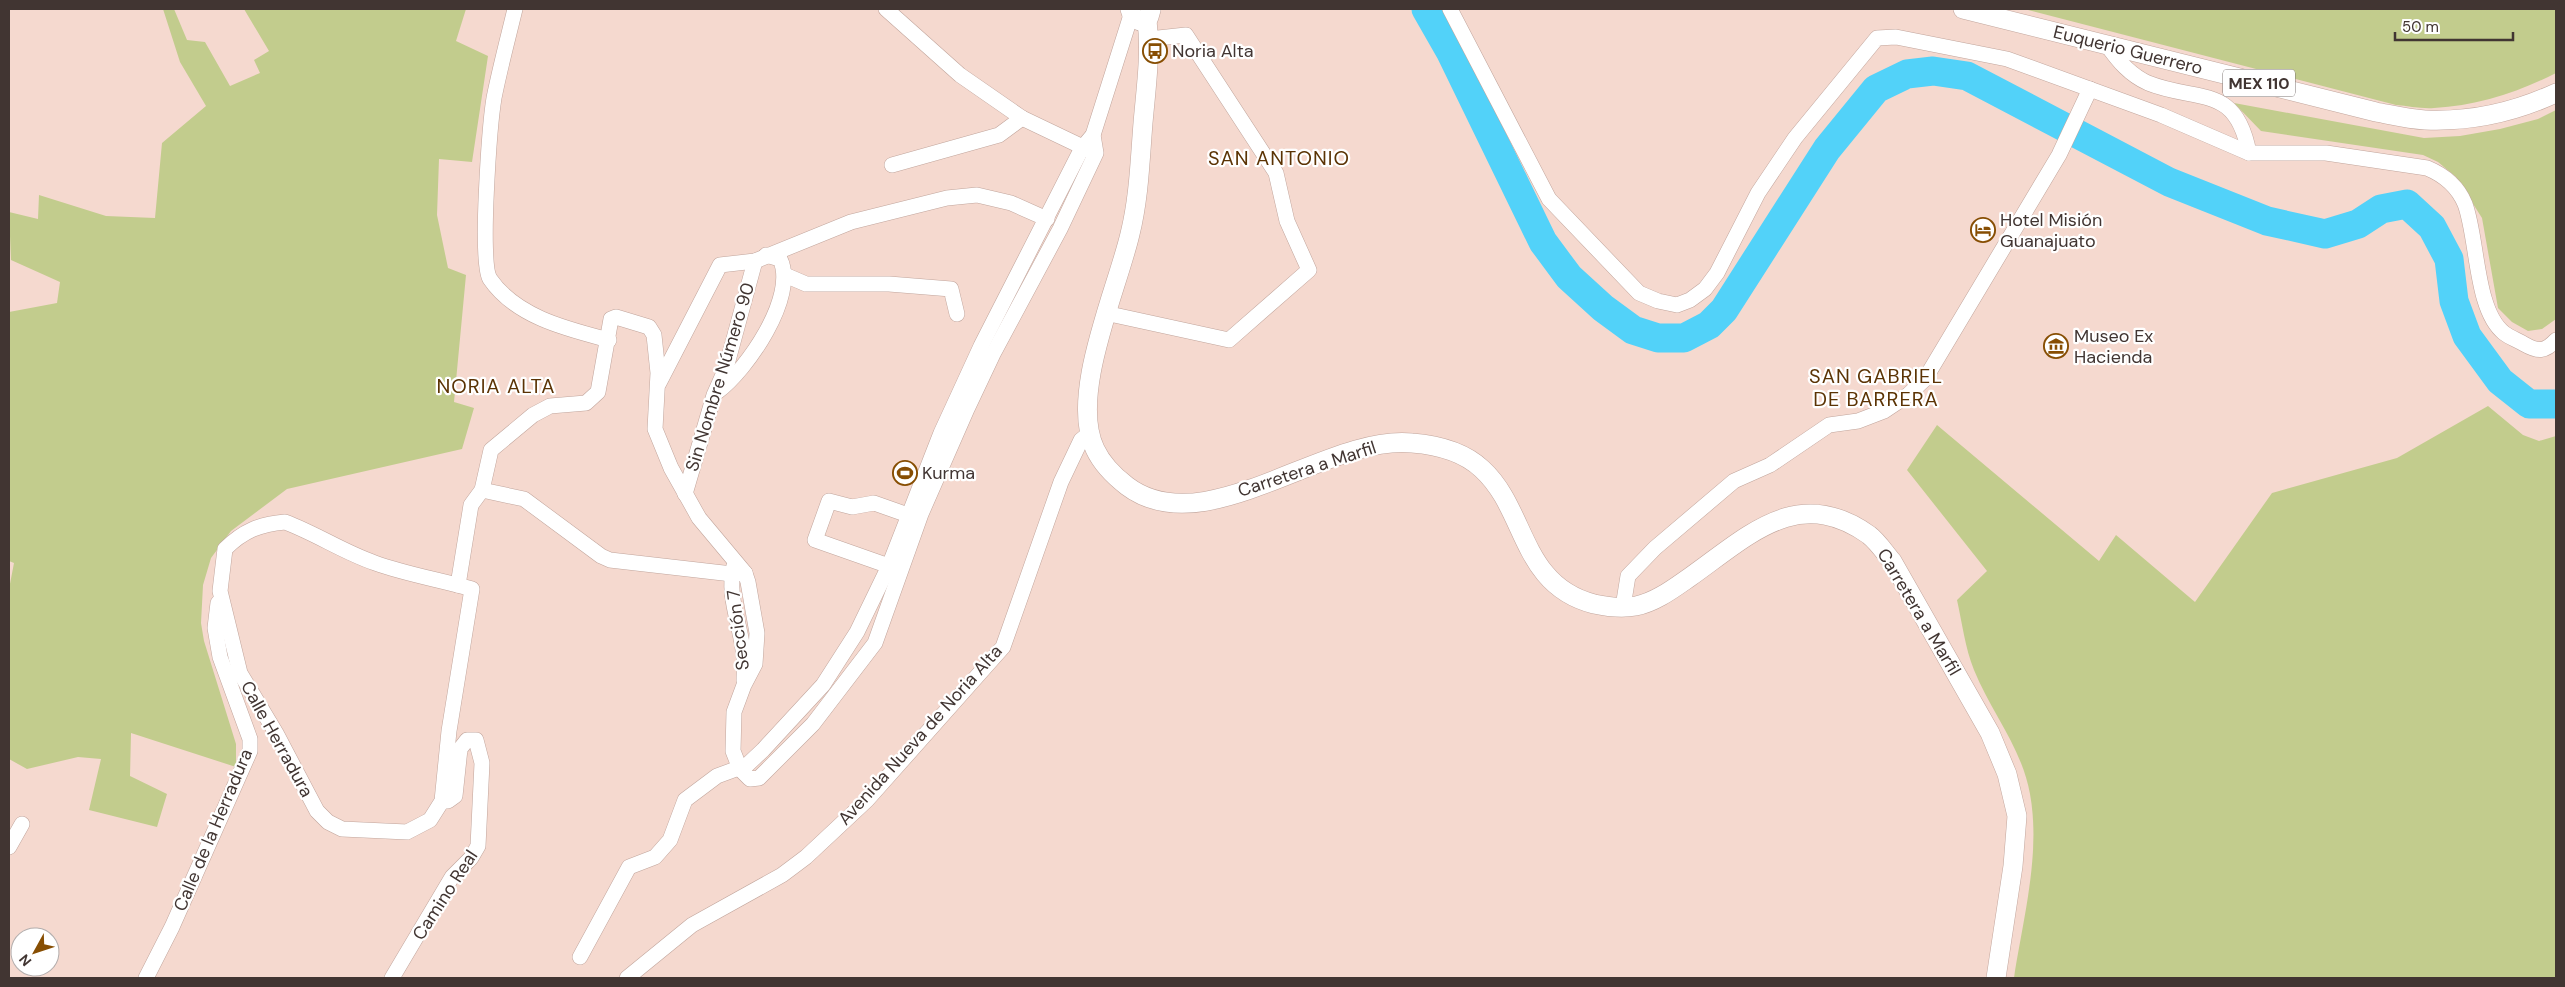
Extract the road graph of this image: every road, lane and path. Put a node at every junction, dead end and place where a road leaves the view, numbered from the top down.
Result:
1 (515, 9) edge
2 (886, 9) edge
3 (1450, 9) edge
4 (1963, 9) edge
5 (1140, 13) edge
6 (1149, 40) junction
7 (2106, 45) junction
8 (2090, 89) junction
9 (2556, 93) edge
10 (1022, 118) junction
11 (1089, 150) junction
12 (2249, 153) junction
13 (892, 165) dead end
14 (1047, 219) junction
15 (760, 258) junction
16 (785, 275) junction
17 (1106, 313) junction
18 (957, 314) dead end
19 (609, 340) junction
20 (2556, 340) edge
21 (657, 387) junction
22 (714, 395) junction
23 (1090, 433) junction
24 (482, 490) junction
25 (685, 494) junction
26 (908, 515) junction
27 (889, 566) junction
28 (737, 569) junction
29 (458, 585) junction
30 (220, 591) junction
31 (1623, 607) junction
32 (740, 769) junction
33 (442, 801) junction
34 (22, 824) dead end
35 (9, 847) edge
36 (580, 957) dead end
37 (146, 978) edge
38 (392, 978) edge
39 (627, 978) edge
40 (1996, 978) edge

1 - 19 street
2 - 10 street
3 - 8 street
4 - 7 main road, Euquerio Guerrero / MEX 110
5 - 6 main road
5 - 11 street
6 - 17 main road
6 - 17 street
7 - 9 main road, Euquerio Guerrero / MEX 110
7 - 12 street
8 - 12 street
8 - 31 street
10 - 11 street
10 - 13 street
11 - 14 street
11 - 32 street
12 - 20 street
14 - 15 street
14 - 26 street
15 - 16 street
15 - 21 street
15 - 22 street, Sin Nombre Número 90
16 - 18 street
16 - 22 street
17 - 23 main road
19 - 21 street
19 - 24 street
21 - 25 street
22 - 25 street, Sin Nombre Número 90
23 - 31 main road, Carretera a Marfil
23 - 39 street, Avenida Nueva de Noria Alta
24 - 28 street
24 - 29 street
25 - 28 street
26 - 27 street
26 - 27 street
27 - 32 street
28 - 32 street, Sección 7
29 - 30 street, Calle Herradura
29 - 33 street, Calle Herradura
30 - 33 street, Calle Herradura
30 - 37 street, Calle de la Herradura
31 - 40 main road, Carretera a Marfil
32 - 36 street
33 - 38 street, Camino Real
34 - 35 street

